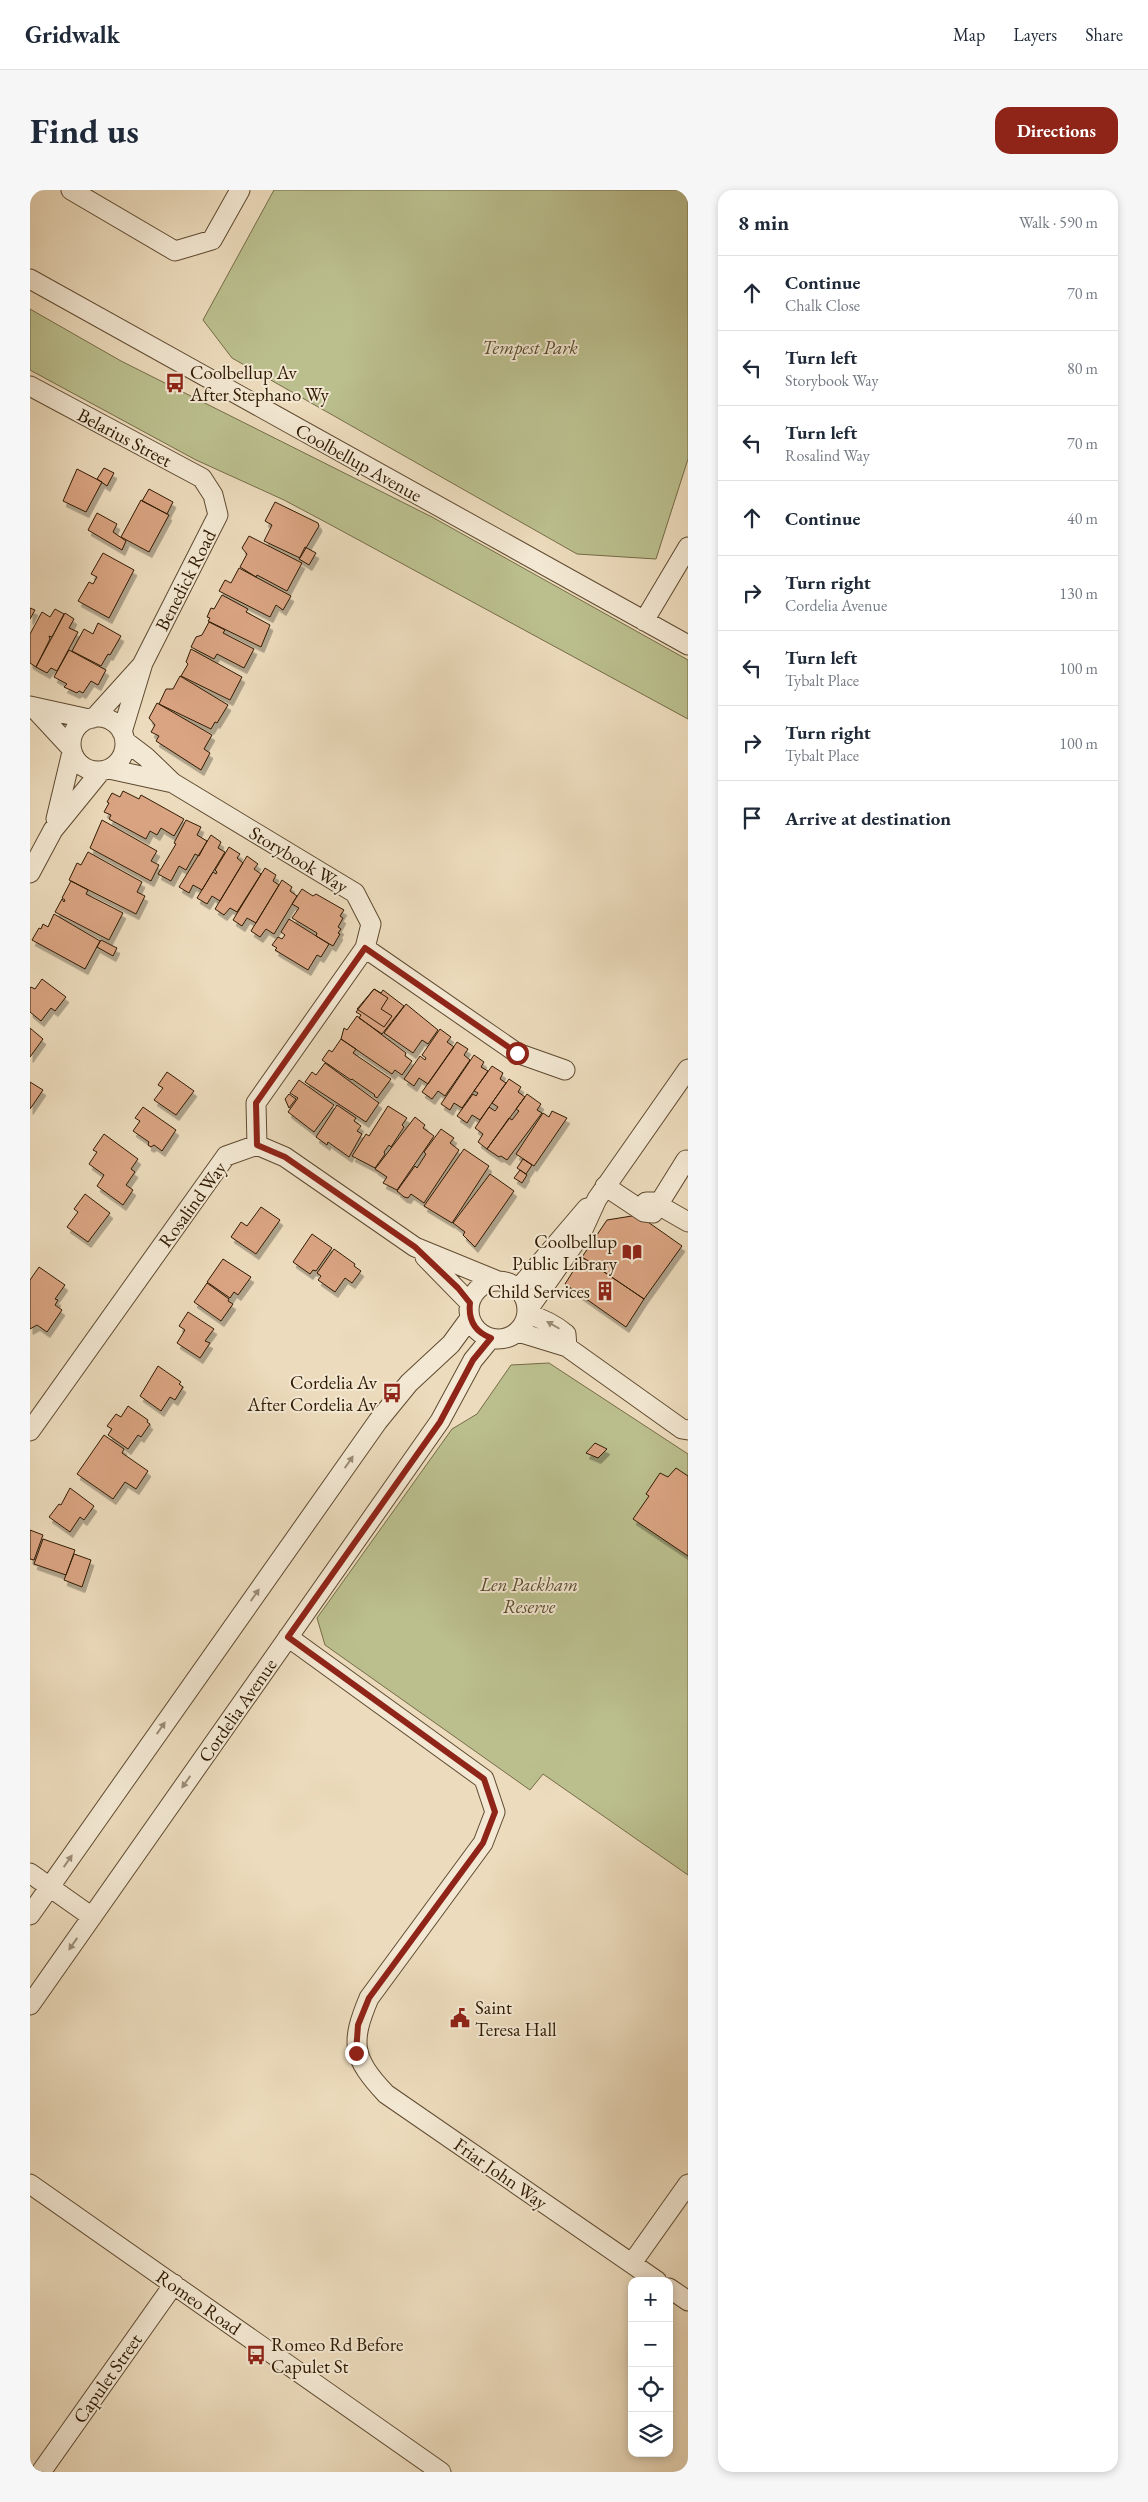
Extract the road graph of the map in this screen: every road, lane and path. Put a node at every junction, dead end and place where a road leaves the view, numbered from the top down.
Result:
1 (71, 190) edge
2 (240, 190) edge
3 (30, 279) edge
4 (30, 386) edge
5 (213, 495) joint
6 (687, 550) edge
7 (644, 622) junction
8 (688, 644) edge
9 (143, 663) junction
10 (32, 706) edge
11 (92, 718) junction
12 (123, 737) junction
13 (71, 750) junction
14 (105, 770) junction
15 (173, 783) junction
16 (53, 830) junction
17 (30, 873) edge
18 (365, 948) junction
19 (688, 1068) edge
20 (565, 1070) dead end
21 (257, 1145) junction
22 (688, 1161) edge
23 (604, 1188) junction
24 (658, 1205) junction
25 (688, 1222) edge
26 (415, 1247) junction
27 (498, 1281) junction
28 (518, 1289) junction
29 (470, 1310) junction
30 (527, 1312) junction
31 (518, 1332) junction
32 (491, 1338) junction
33 (567, 1347) junction
34 (688, 1430) edge
35 (30, 1431) edge
36 (288, 1637) junction
37 (30, 1873) edge
38 (50, 1887) junction
39 (30, 1915) edge
40 (92, 1917) junction
41 (30, 2005) edge
42 (30, 2184) edge
43 (688, 2184) edge
44 (632, 2264) junction
45 (652, 2277) edge
46 (174, 2284) junction
47 (673, 2291) edge
48 (688, 2301) edge
49 (41, 2472) edge
50 (441, 2472) edge

1 - 2 street
3 - 7 street, Coolbellup Avenue
4 - 5 street, Belarius Street
5 - 9 street, Benedick Road
6 - 7 street
7 - 8 street, Coolbellup Avenue
9 - 11 street
9 - 12 street
10 - 11 street
10 - 13 street
11 - 12 street
11 - 13 street
12 - 14 street
12 - 15 street
13 - 14 street
13 - 16 street
14 - 15 street
14 - 16 street
15 - 18 street, Storybook Way
16 - 17 street
18 - 20 street
18 - 21 street, Storybook Way
19 - 23 street
21 - 26 street
21 - 35 street, Rosalind Way
22 - 24 street
23 - 24 street
23 - 28 street
23 - 30 street
24 - 25 street
26 - 27 street
26 - 29 street
27 - 28 street
27 - 29 street
28 - 30 street
29 - 32 street
38 -> 29 street
30 - 31 street
33 -> 30 street
31 - 32 street
31 - 33 street
32 - 36 street, Cordelia Avenue
33 - 34 street
36 -> 40 street, Cordelia Avenue
36 - 44 street, Friar John Way
37 - 38 street
38 - 39 street
38 - 40 street
40 -> 41 street, Cordelia Avenue
42 - 46 street, Romeo Road
43 - 44 street
44 - 45 street, Friar John Way
46 - 49 street, Capulet Street
46 - 50 street, Romeo Road
47 - 48 street

